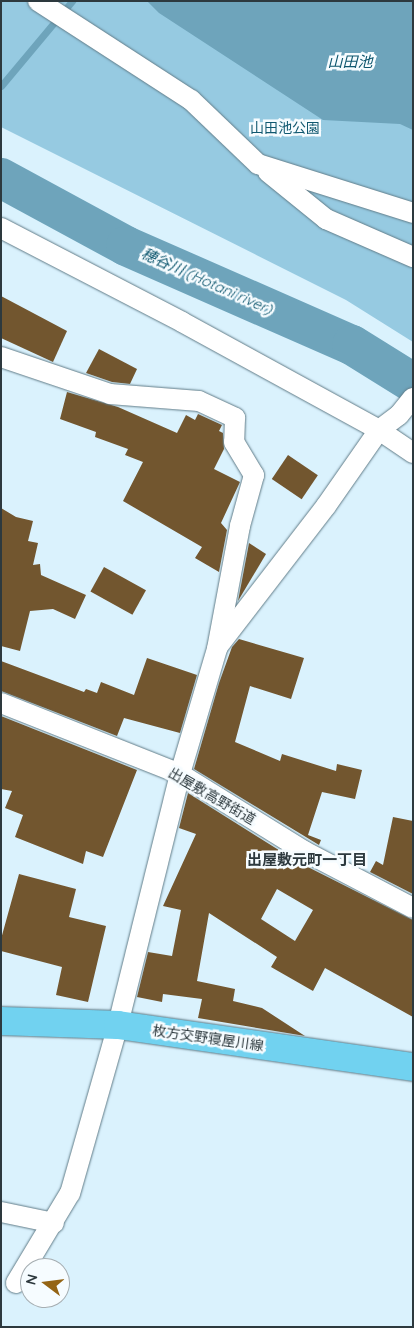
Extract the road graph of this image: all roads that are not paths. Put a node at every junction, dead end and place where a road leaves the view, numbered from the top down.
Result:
1 (38, 1) edge
2 (258, 164) junction
3 (413, 213) edge
4 (1, 228) edge
5 (413, 257) edge
6 (1, 357) edge
7 (413, 398) edge
8 (379, 430) junction
9 (413, 453) edge
10 (217, 649) junction
11 (1, 703) edge
12 (180, 774) junction
13 (413, 908) edge
14 (1, 1021) edge
15 (118, 1025) junction
16 (413, 1067) edge
17 (1, 1212) edge
18 (54, 1223) junction
19 (16, 1283) dead end

1 - 2 street
2 - 3 street
2 - 5 street
4 - 8 street
6 - 10 street
7 - 8 street
8 - 9 street
8 - 10 street
10 - 12 street
11 - 12 street, 出屋敷高野街道
12 - 13 street, 出屋敷高野街道
12 - 15 street
14 - 15 main road, 枚方交野寝屋川線
15 - 16 main road, 枚方交野寝屋川線
15 - 18 street
17 - 18 street
18 - 19 street

